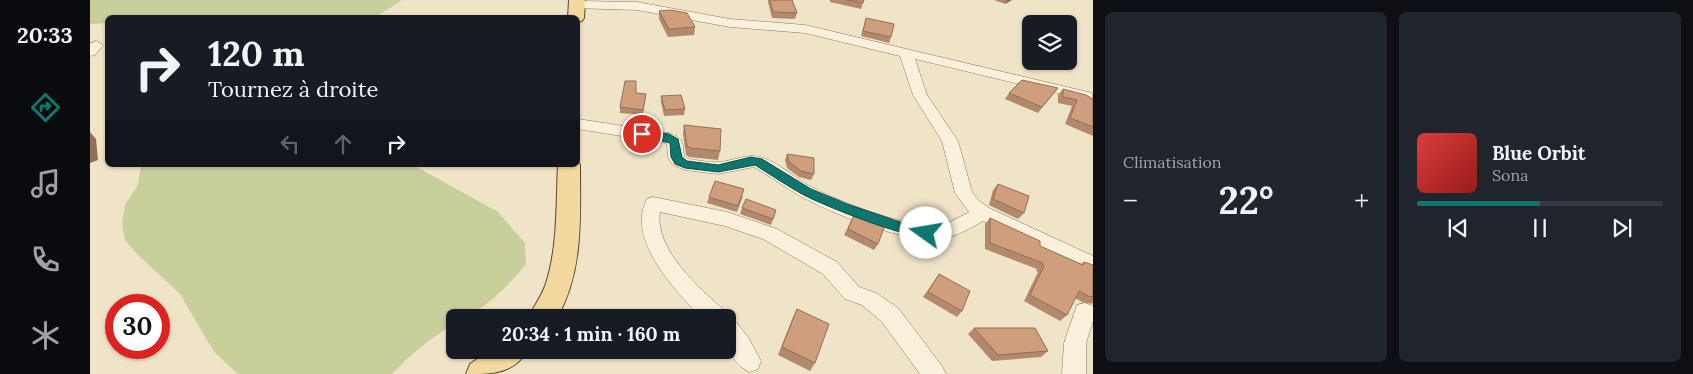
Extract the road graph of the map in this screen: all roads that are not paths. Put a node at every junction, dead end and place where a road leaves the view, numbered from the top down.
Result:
1 (577, 7) edge
2 (906, 53) junction
3 (1093, 101) edge
4 (580, 124) edge
5 (569, 167) edge
6 (983, 213) junction
7 (1093, 265) edge
8 (547, 309) edge
9 (707, 309) edge
10 (1085, 312) dead end
11 (736, 339) edge
12 (501, 359) edge
13 (750, 361) dead end
14 (480, 374) edge
15 (934, 374) edge
16 (1074, 374) edge

1 - 2 street
2 - 3 street
2 - 6 street
4 - 6 street
5 - 8 main road
6 - 7 street
9 - 15 street
10 - 16 street
11 - 13 street
12 - 14 main road

